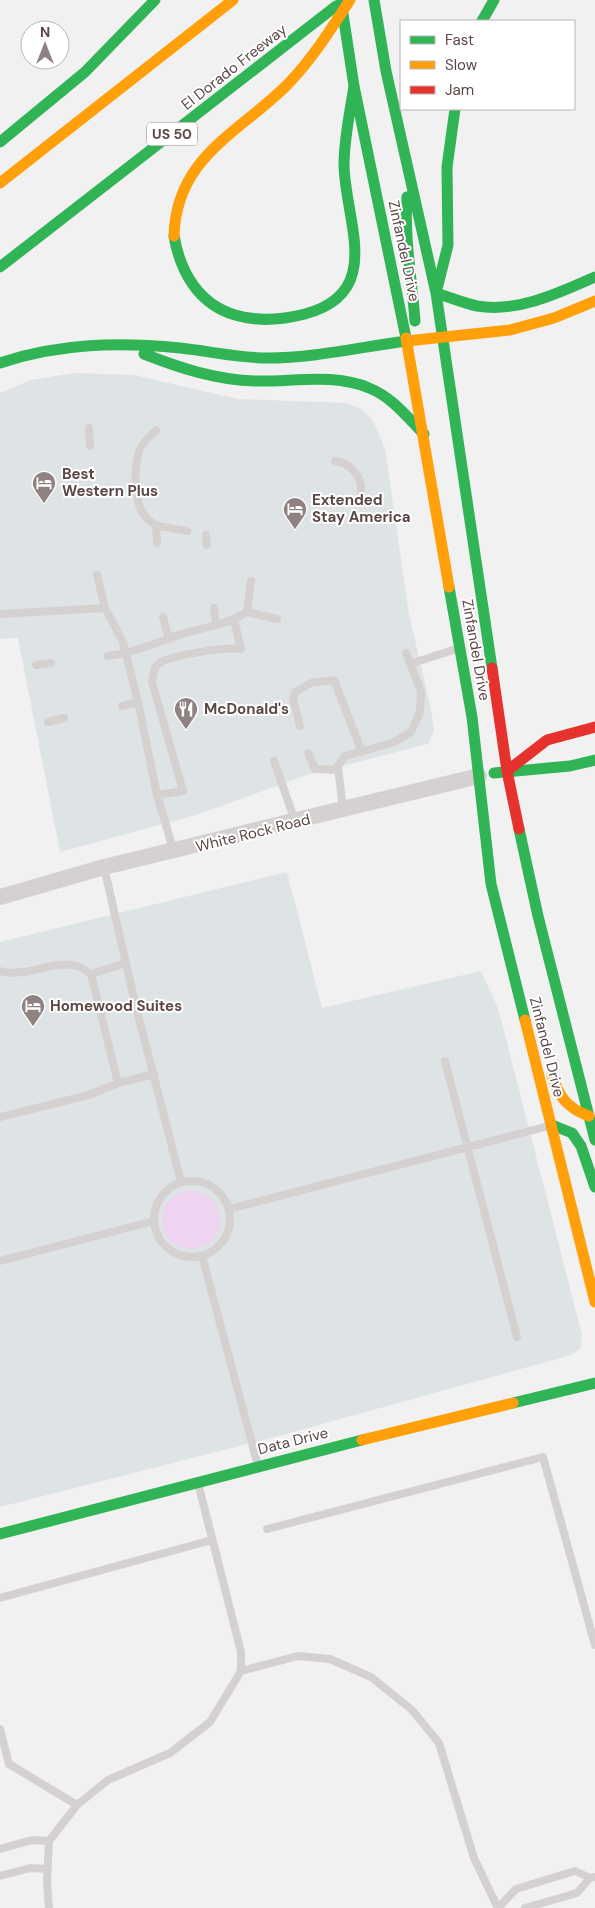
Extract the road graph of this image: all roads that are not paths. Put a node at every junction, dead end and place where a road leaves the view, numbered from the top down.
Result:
1 (155, 0) edge
2 (233, 0) edge
3 (342, 0) edge
4 (350, 0) edge
5 (374, 0) edge
6 (494, 0) edge
7 (483, 20) edge
8 (354, 86) junction
9 (455, 110) edge
10 (0, 142) edge
11 (408, 171) junction
12 (0, 183) edge
13 (0, 267) edge
14 (595, 277) edge
15 (436, 293) junction
16 (595, 301) edge
17 (443, 337) junction
18 (407, 341) junction
19 (117, 343) junction
20 (0, 363) edge
21 (89, 428) dead end
22 (156, 430) dead end
23 (424, 434) junction
24 (90, 446) dead end
25 (335, 461) dead end
26 (361, 494) dead end
27 (156, 525) junction
28 (187, 531) dead end
29 (206, 535) dead end
30 (157, 543) dead end
31 (207, 545) dead end
32 (97, 575) dead end
33 (251, 582) dead end
34 (105, 608) junction
35 (214, 608) dead end
36 (247, 612) junction
37 (0, 614) edge
38 (163, 617) dead end
39 (277, 619) dead end
40 (234, 620) junction
41 (216, 624) junction
42 (169, 639) junction
43 (460, 648) junction
44 (406, 653) dead end
45 (126, 654) junction
46 (108, 656) dead end
47 (51, 663) dead end
48 (410, 664) junction
49 (36, 665) dead end
50 (138, 702) junction
51 (122, 706) dead end
52 (64, 718) dead end
53 (48, 722) dead end
54 (300, 726) dead end
55 (595, 727) edge
56 (362, 752) junction
57 (308, 753) dead end
58 (595, 760) edge
59 (274, 761) dead end
60 (338, 770) junction
61 (507, 771) junction
62 (479, 776) junction
63 (157, 795) junction
64 (343, 810) junction
65 (295, 822) junction
66 (174, 852) junction
67 (104, 868) junction
68 (0, 897) edge
69 (505, 940) junction
70 (522, 955) dead end
71 (126, 963) junction
72 (0, 971) edge
73 (92, 974) junction
74 (548, 1059) dead end
75 (445, 1061) dead end
76 (154, 1074) junction
77 (118, 1083) junction
78 (592, 1115) edge
79 (0, 1117) edge
80 (552, 1125) junction
81 (595, 1140) edge
82 (468, 1147) junction
83 (181, 1182) junction
84 (595, 1187) edge
85 (229, 1209) junction
86 (154, 1222) junction
87 (202, 1256) junction
88 (0, 1261) edge
89 (595, 1302) edge
90 (517, 1336) dead end
91 (595, 1383) edge
92 (258, 1465) junction
93 (197, 1481) junction
94 (267, 1529) dead end
95 (0, 1534) edge
96 (212, 1540) junction
97 (0, 1598) edge
98 (595, 1645) edge
99 (241, 1671) junction
100 (0, 1729) edge
101 (77, 1805) junction
102 (49, 1841) junction
103 (0, 1849) edge
104 (47, 1868) junction
105 (0, 1876) edge
106 (593, 1878) edge
107 (49, 1908) edge
108 (498, 1908) edge
109 (525, 1908) edge

1 - 10 main road
2 - 12 main road
3 - 8 main road, Zinfandel Drive
3 - 13 main road, El Dorado Freeway / US 50
4 - 8 main road
5 - 11 main road, Zinfandel Drive
6 - 7 main road
8 - 18 main road, Zinfandel Drive
9 - 15 main road
11 - 15 main road, Zinfandel Drive
11 - 18 main road
14 - 15 main road
15 - 17 main road, Zinfandel Drive
16 - 17 main road
17 - 18 main road
17 - 61 main road, Zinfandel Drive
18 - 19 main road
18 - 23 main road, Zinfandel Drive
19 - 20 main road
19 - 23 main road
21 - 24 lane
22 - 27 lane
23 - 43 main road, Zinfandel Drive
25 - 26 lane
27 - 28 lane
27 - 30 lane
29 - 31 lane
32 - 34 lane
33 - 36 lane
34 - 37 lane
34 - 45 lane
35 - 41 lane
36 - 39 lane
36 - 40 lane
38 - 42 lane
40 - 41 lane
40 - 63 lane
41 - 42 lane
42 - 45 lane
43 - 48 lane
43 - 62 main road, Zinfandel Drive
44 - 48 lane
45 - 46 lane
45 - 50 lane
47 - 49 lane
48 - 56 lane
50 - 51 lane
50 - 63 lane
52 - 53 lane
54 - 56 lane
55 - 61 main road, White Rock Road
56 - 60 lane
57 - 60 lane
58 - 61 main road, White Rock Road
59 - 65 lane
60 - 64 lane
61 - 62 main road, White Rock Road
61 - 78 main road, Zinfandel Drive
62 - 64 street, White Rock Road
62 - 69 main road, Zinfandel Drive
63 - 66 lane
64 - 65 street, White Rock Road
65 - 66 street, White Rock Road
66 - 67 street, White Rock Road
67 - 68 street, White Rock Road
67 - 71 lane
69 - 70 main road
69 - 80 main road, Zinfandel Drive
71 - 73 lane
71 - 76 lane
72 - 73 lane
73 - 77 lane
74 - 78 main road
75 - 82 lane
76 - 77 lane
76 - 83 lane
77 - 79 lane
78 - 81 main road, Zinfandel Drive
80 - 82 lane
80 - 84 main road
80 - 89 main road, Zinfandel Drive
82 - 85 lane
82 - 90 lane
83 - 85 lane
83 - 86 lane
85 - 87 lane
86 - 87 lane
86 - 88 lane
87 - 92 lane
91 - 92 main road, Data Drive
92 - 93 main road, Data Drive
93 - 95 main road, Data Drive
93 - 96 lane
94 - 98 lane
96 - 97 lane
96 - 99 lane
99 - 101 lane
99 - 108 lane
100 - 101 lane
101 - 102 lane
102 - 103 lane
102 - 104 lane
104 - 105 lane
104 - 107 lane
106 - 108 lane
106 - 109 lane

